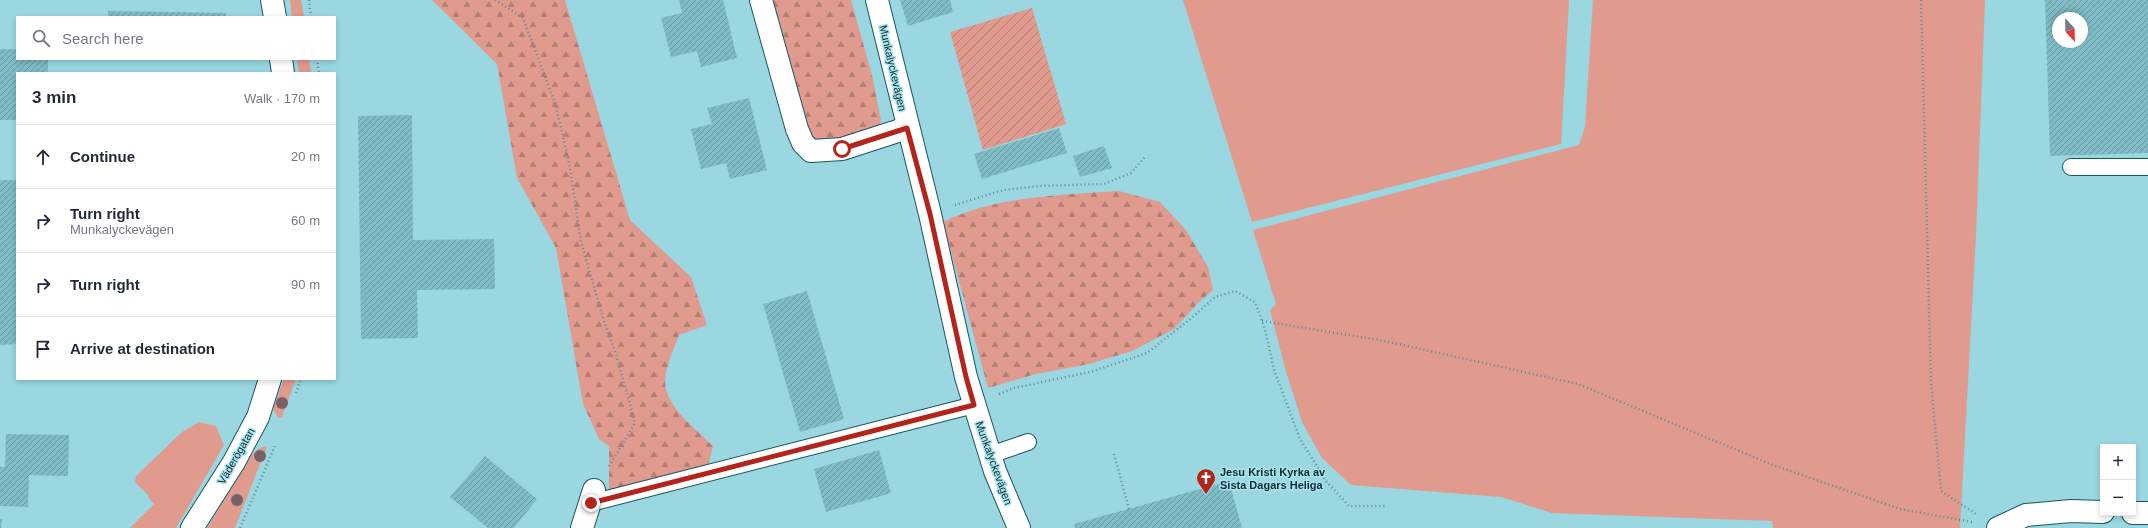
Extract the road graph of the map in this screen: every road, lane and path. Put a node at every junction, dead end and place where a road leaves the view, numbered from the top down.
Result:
1 (272, 0) edge
2 (309, 0) edge
3 (495, 0) edge
4 (761, 0) edge
5 (877, 0) edge
6 (1921, 0) edge
7 (275, 16) edge
8 (311, 16) edge
9 (281, 60) edge
10 (317, 60) edge
11 (283, 72) edge
12 (319, 72) edge
13 (907, 128) junction
14 (1146, 156) dead end
15 (2071, 167) dead end
16 (2148, 167) edge
17 (930, 214) junction
18 (1262, 320) junction
19 (270, 380) edge
20 (974, 405) junction
21 (1028, 442) dead end
22 (1114, 454) dead end
23 (990, 455) junction
24 (592, 497) junction
25 (1385, 506) dead end
26 (1129, 509) dead end
27 (2100, 512) edge
28 (2136, 513) edge
29 (2148, 513) edge
30 (1973, 522) dead end
31 (1990, 524) edge
32 (192, 528) edge
33 (582, 528) edge
34 (1019, 528) edge

1 - 7 street
2 - 8 path
3 - 24 path
4 - 13 street
5 - 13 street, Munkalyckevägen
6 - 31 path
9 - 11 street
10 - 12 path
13 - 17 street, Munkalyckevägen
14 - 17 path
15 - 16 lane
17 - 20 street, Munkalyckevägen
18 - 20 path
18 - 25 path
18 - 30 path
19 - 32 street, Väderögatan
20 - 23 street, Munkalyckevägen
20 - 24 lane
21 - 23 lane
22 - 26 path
23 - 34 street, Munkalyckevägen
24 - 33 street
27 - 31 street
28 - 29 street

